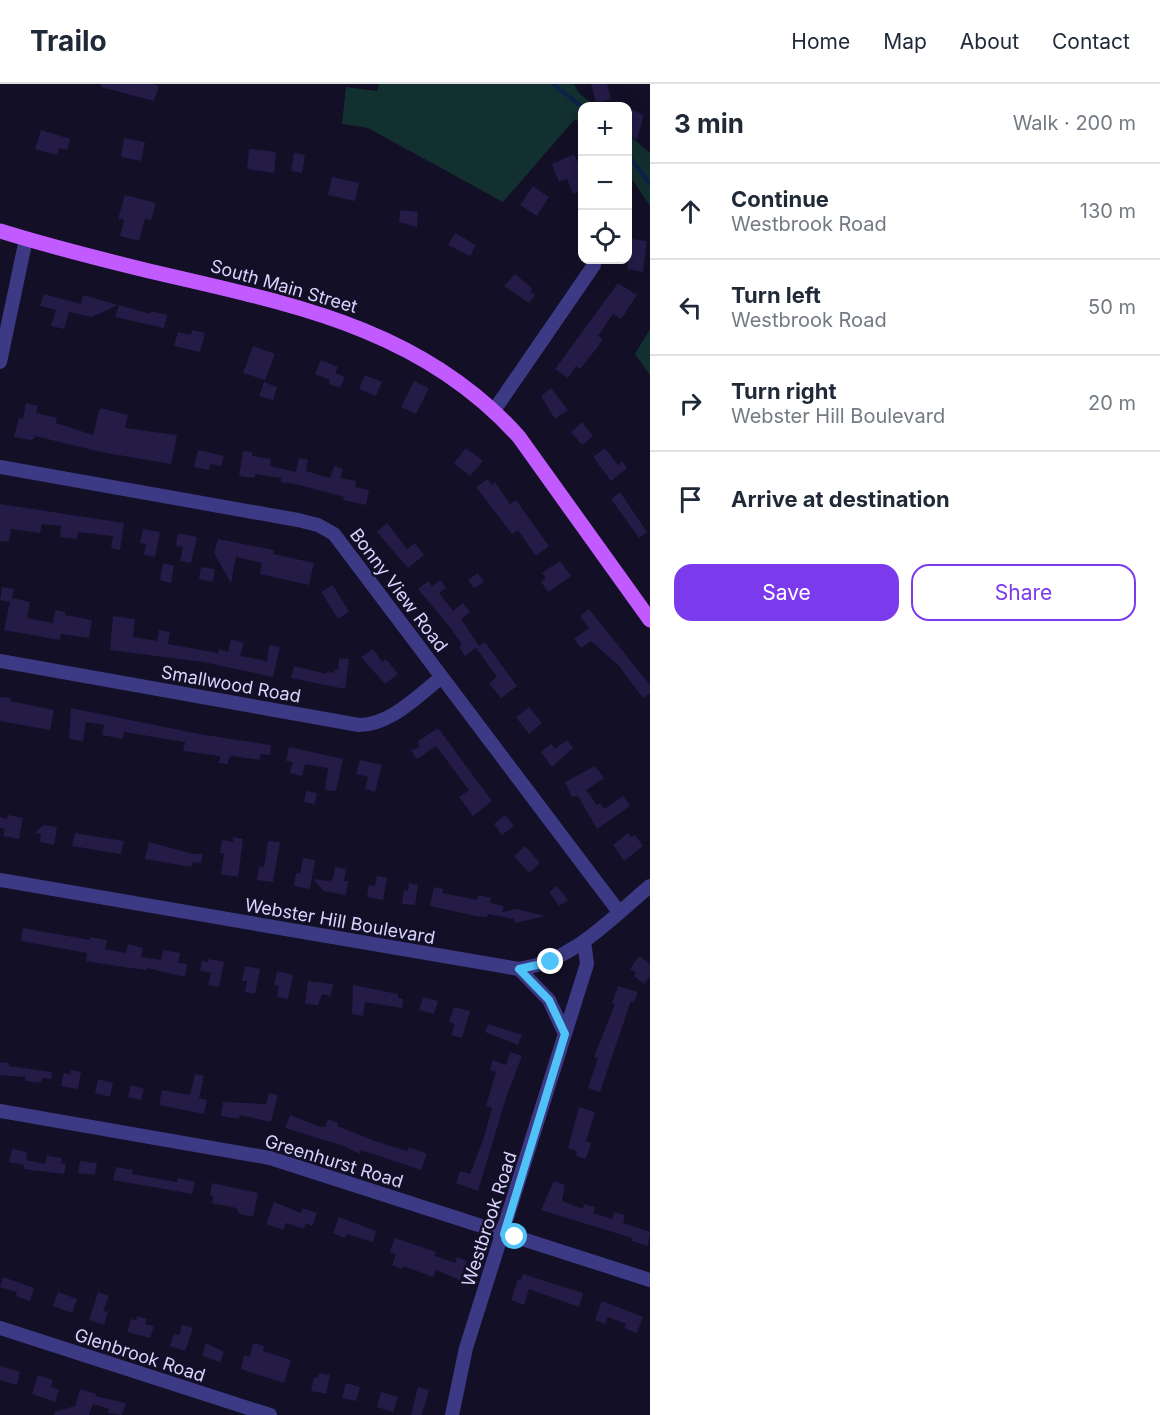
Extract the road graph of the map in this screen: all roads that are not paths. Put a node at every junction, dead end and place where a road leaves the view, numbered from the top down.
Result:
1 (0, 231) edge
2 (26, 239) junction
3 (594, 264) edge
4 (0, 362) edge
5 (495, 410) junction
6 (0, 467) edge
7 (650, 620) edge
8 (0, 661) edge
9 (442, 677) junction
10 (0, 880) edge
11 (650, 886) edge
12 (619, 912) junction
13 (584, 941) junction
14 (519, 969) junction
15 (565, 1034) junction
16 (0, 1111) edge
17 (504, 1234) junction
18 (650, 1280) edge
19 (0, 1328) edge
20 (270, 1415) edge
21 (452, 1415) edge

1 - 2 main road, South Main Street
2 - 4 street
2 - 5 main road, South Main Street
3 - 5 street
5 - 7 main road, South Main Street
6 - 9 street, Bonny View Road
8 - 9 street, Smallwood Road
9 - 12 street, Bonny View Road
10 - 14 street, Webster Hill Boulevard
11 - 12 street, Webster Hill Boulevard
12 - 13 street, Webster Hill Boulevard
13 - 14 street, Webster Hill Boulevard
13 - 15 street, Westbrook Road
14 - 15 street
15 - 17 street, Westbrook Road
16 - 17 street, Greenhurst Road
17 - 18 street, Greenhurst Road
17 - 21 street, Westbrook Road
19 - 20 street, Glenbrook Road

